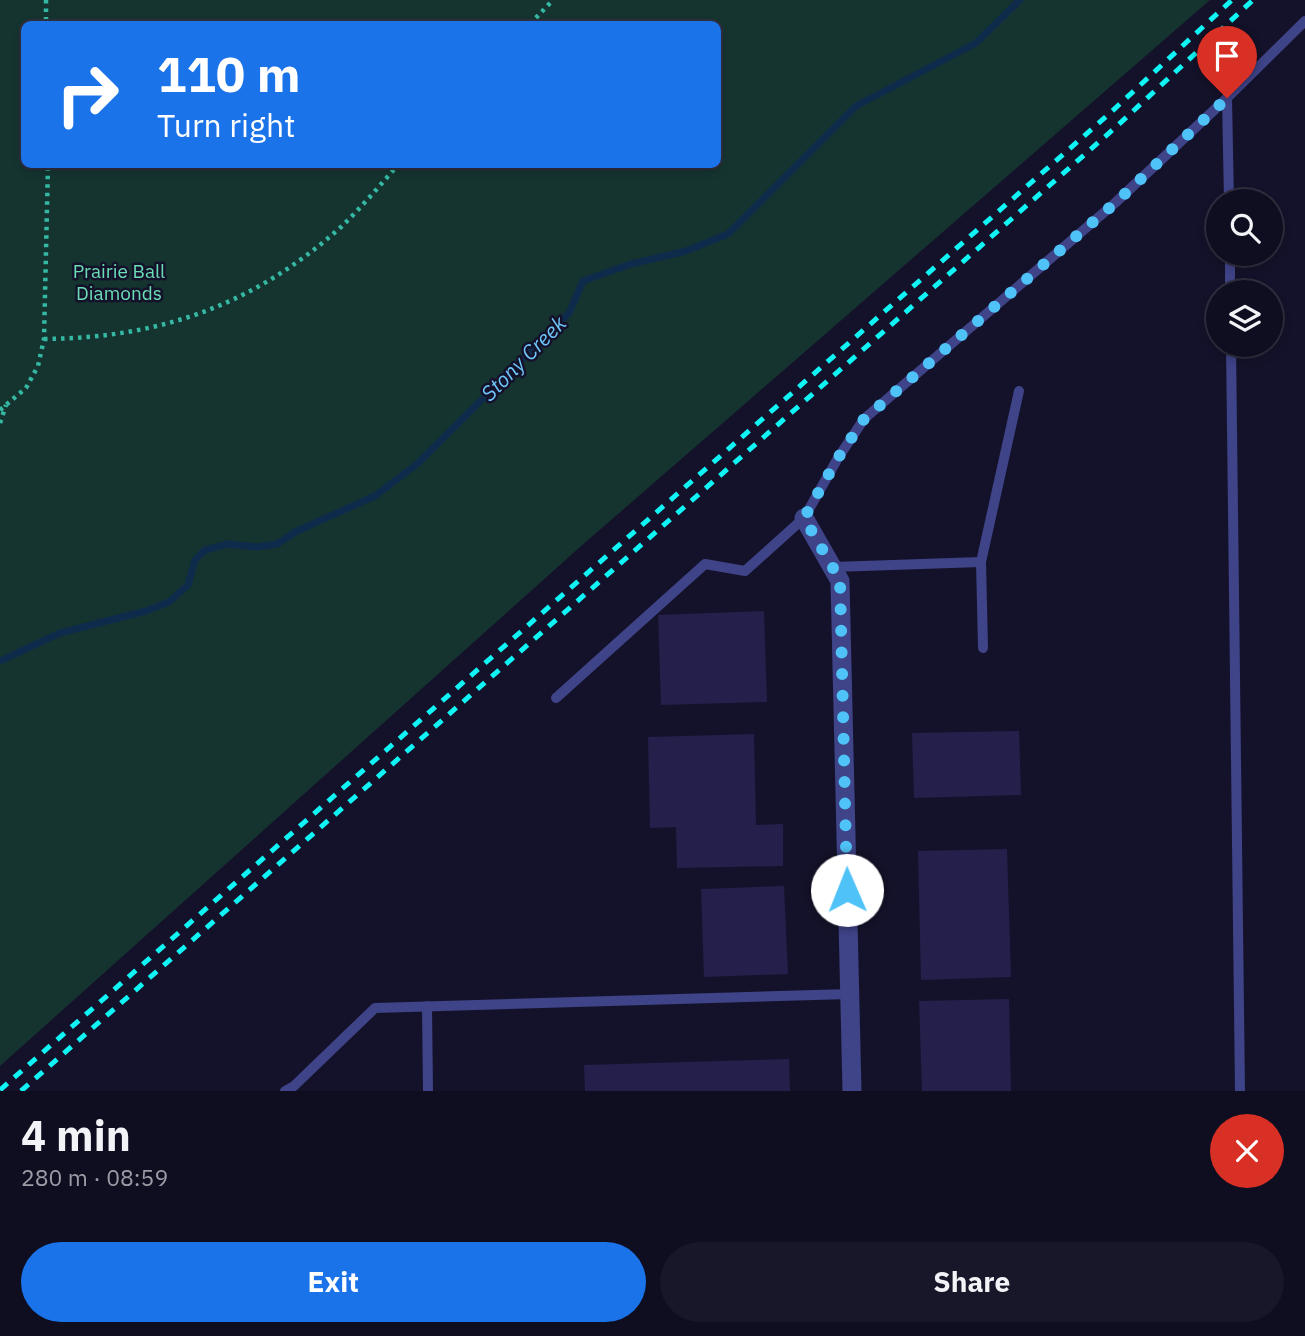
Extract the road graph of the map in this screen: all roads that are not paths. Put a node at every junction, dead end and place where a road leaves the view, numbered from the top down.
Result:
1 (1305, 21) edge
2 (1227, 98) junction
3 (1229, 189) edge
4 (1231, 357) edge
5 (1019, 391) dead end
6 (804, 518) junction
7 (981, 562) junction
8 (833, 567) junction
9 (983, 648) dead end
10 (556, 698) dead end
11 (850, 994) junction
12 (427, 1006) junction
13 (291, 1089) edge
14 (428, 1091) edge
15 (852, 1091) edge
16 (1241, 1091) edge

1 - 2 lane
2 - 3 lane
2 - 6 lane
4 - 16 lane
5 - 7 lane
6 - 8 street
6 - 10 lane
7 - 8 lane
7 - 9 lane
8 - 11 street
11 - 12 lane
11 - 15 street
12 - 13 lane
12 - 14 lane

